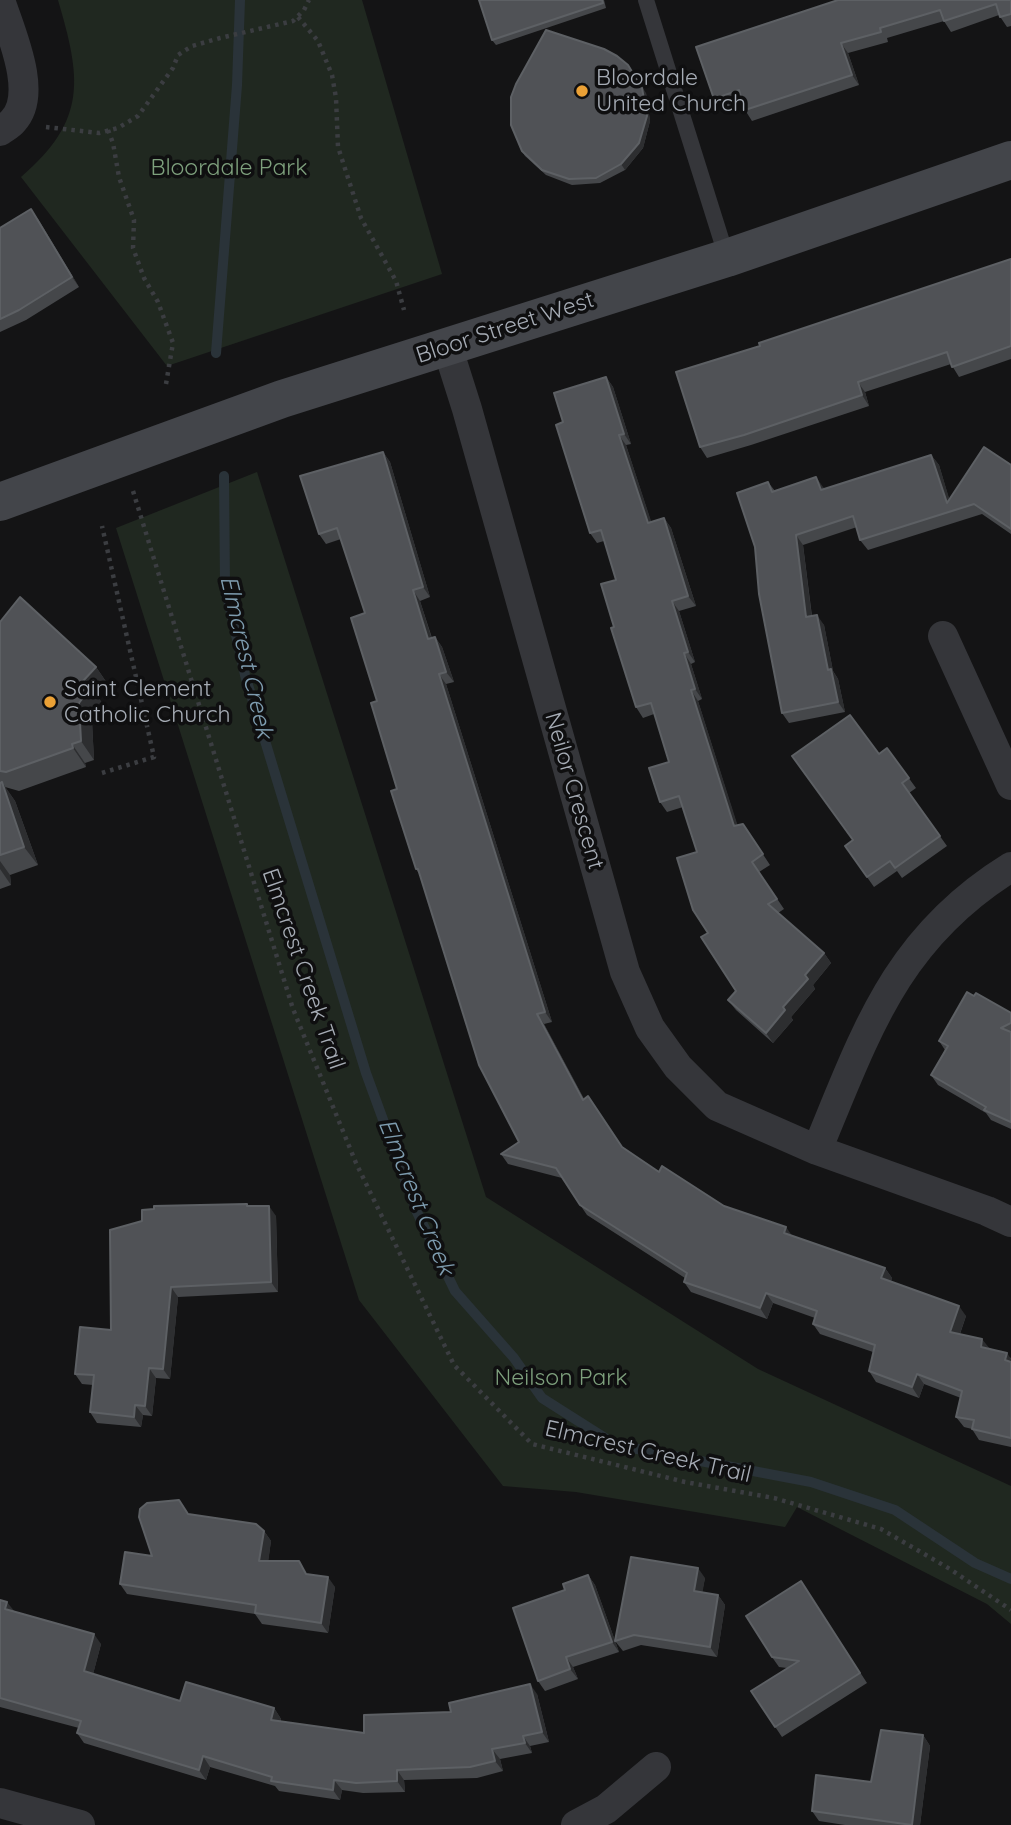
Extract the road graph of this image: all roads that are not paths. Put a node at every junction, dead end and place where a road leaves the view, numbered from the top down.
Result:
1 (0, 0) edge
2 (646, 0) edge
3 (7, 126) edge
4 (1011, 160) edge
5 (727, 258) junction
6 (447, 346) junction
7 (0, 502) edge
8 (943, 636) dead end
9 (1011, 785) edge
10 (1011, 867) edge
11 (817, 1150) junction
12 (1011, 1222) edge
13 (656, 1767) dead end
14 (0, 1803) edge
15 (80, 1825) edge
16 (576, 1825) edge

1 - 3 street
2 - 5 lane
4 - 5 main road, Bloor Street West
5 - 6 main road, Bloor Street West
6 - 7 main road, Bloor Street West
6 - 11 street, Neilor Crescent
8 - 9 street
10 - 11 street
11 - 12 street, Neilor Crescent
13 - 16 street
14 - 15 street

